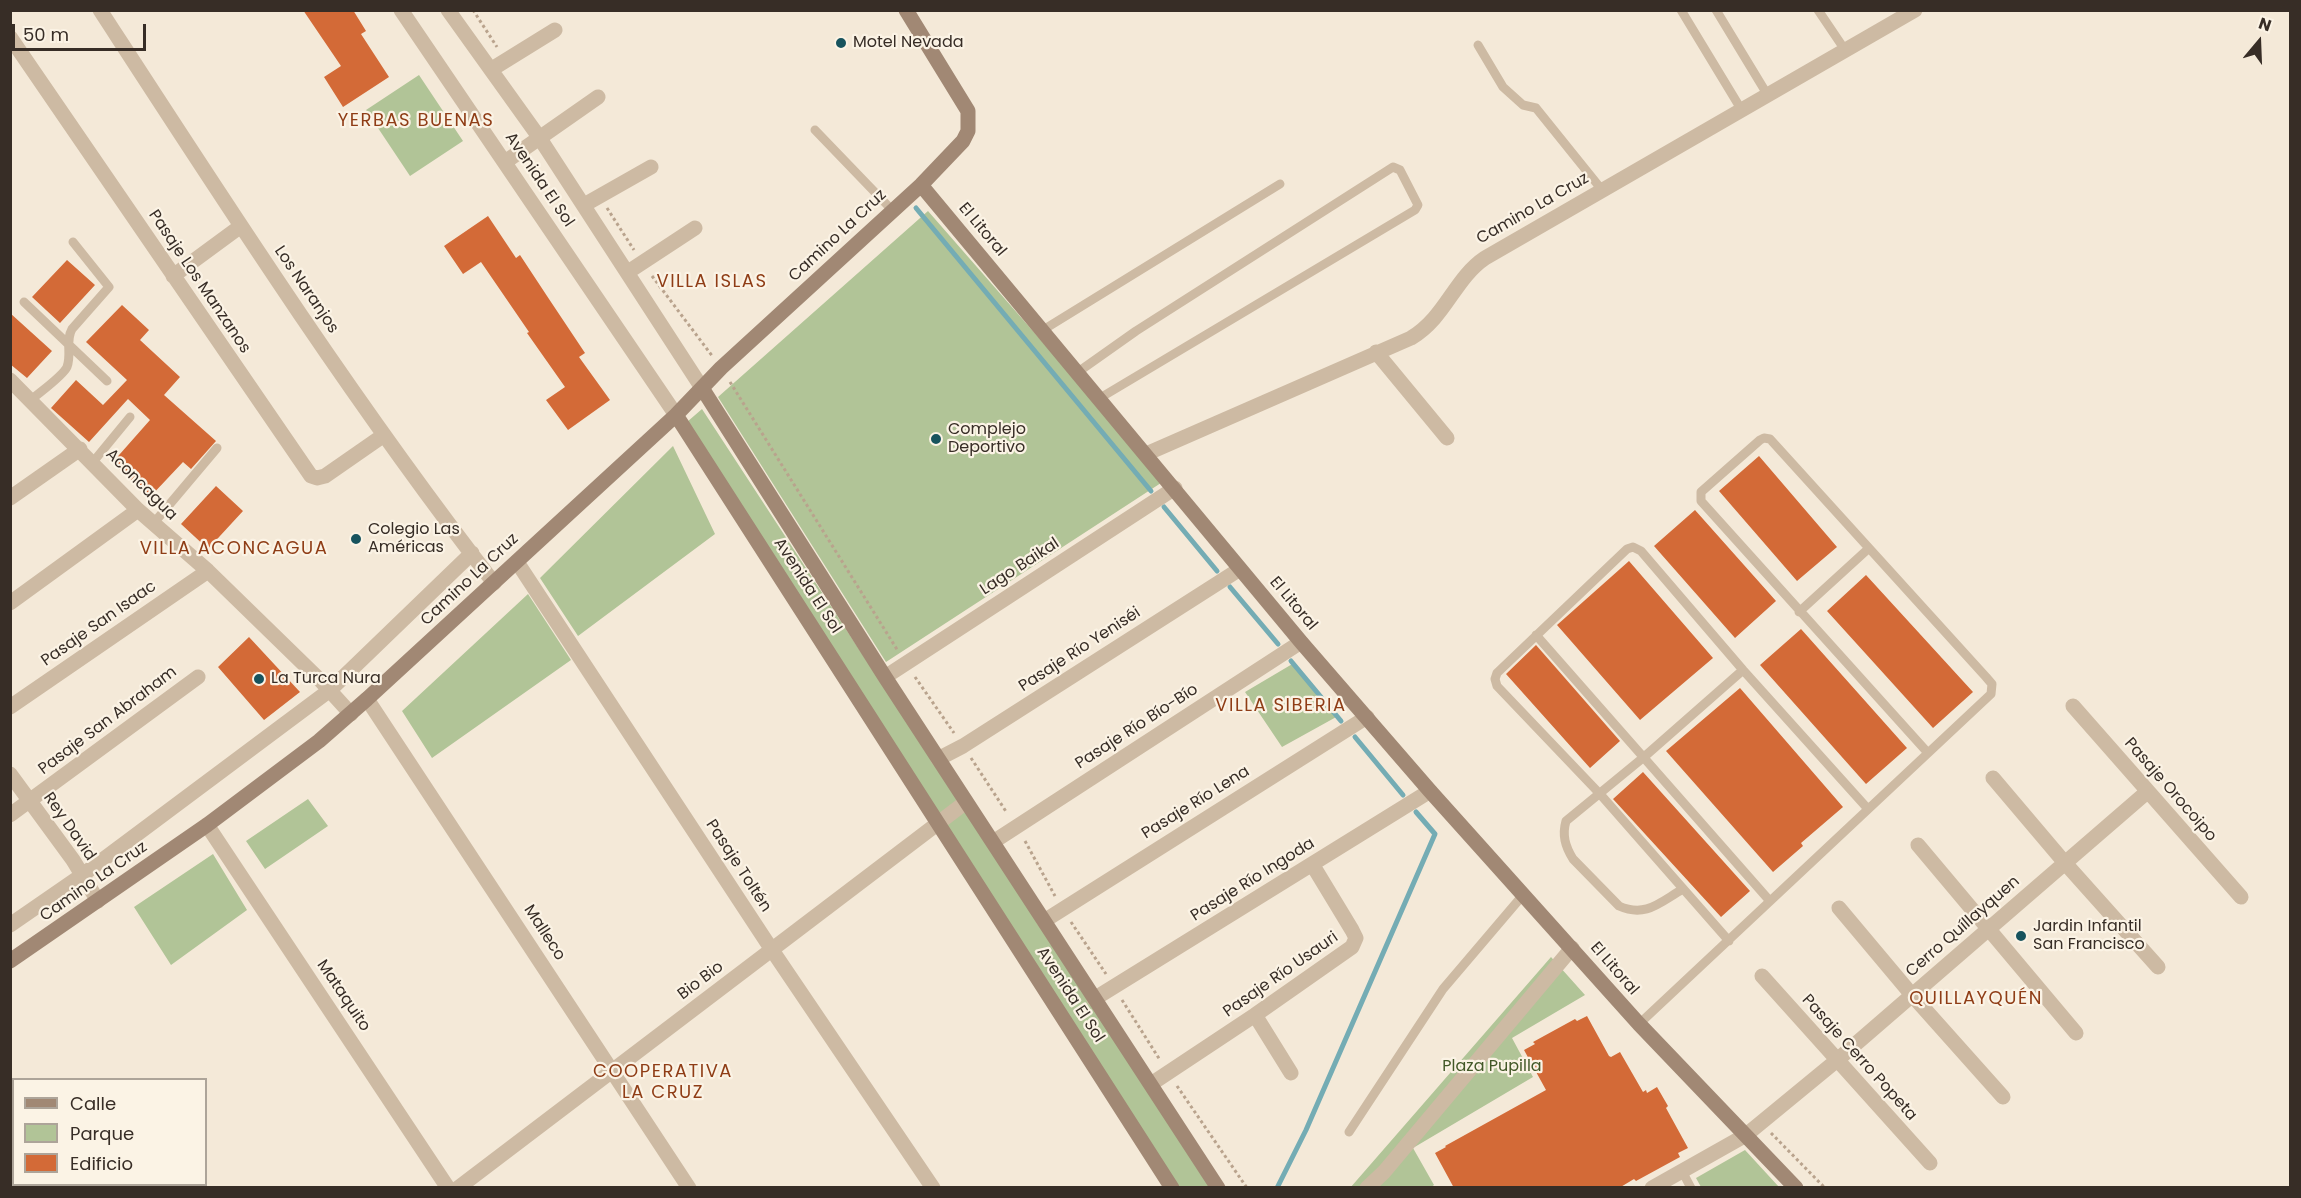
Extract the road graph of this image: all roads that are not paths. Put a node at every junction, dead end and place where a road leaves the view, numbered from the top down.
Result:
1 (100, 10) edge
2 (401, 10) edge
3 (448, 10) edge
4 (906, 10) edge
5 (1681, 10) edge
6 (1716, 10) edge
7 (1818, 10) edge
8 (1915, 10) edge
9 (555, 30) dead end
10 (10, 37) edge
11 (1478, 45) dead end
12 (1845, 50) junction
13 (492, 69) junction
14 (1767, 94) junction
15 (598, 97) dead end
16 (1741, 109) junction
17 (815, 130) dead end
18 (539, 137) junction
19 (505, 162) junction
20 (651, 167) dead end
21 (1280, 184) dead end
22 (921, 185) junction
23 (1602, 190) junction
24 (584, 205) junction
25 (892, 210) junction
26 (241, 226) junction
27 (695, 228) dead end
28 (73, 242) dead end
29 (628, 272) junction
30 (173, 276) junction
31 (24, 302) dead end
32 (1043, 330) junction
33 (67, 343) junction
34 (1376, 352) junction
35 (1078, 372) junction
36 (107, 381) dead end
37 (12, 384) edge
38 (702, 388) junction
39 (1100, 398) junction
40 (32, 400) junction
41 (676, 416) junction
42 (130, 417) dead end
43 (384, 435) junction
44 (1447, 438) dead end
45 (217, 448) dead end
46 (80, 449) junction
47 (1146, 454) junction
48 (93, 462) junction
49 (1175, 488) junction
50 (10, 498) edge
51 (138, 510) junction
52 (153, 524) junction
53 (1868, 549) junction
54 (472, 553) junction
55 (517, 562) junction
56 (1240, 568) junction
57 (208, 571) junction
58 (495, 583) junction
59 (10, 603) edge
60 (1799, 612) junction
61 (1536, 635) junction
62 (1301, 642) junction
63 (1743, 670) junction
64 (198, 677) dead end
65 (885, 677) junction
66 (330, 690) junction
67 (367, 699) junction
68 (2073, 706) dead end
69 (10, 707) edge
70 (351, 714) junction
71 (1367, 717) junction
72 (1928, 753) junction
73 (1644, 757) junction
74 (938, 759) junction
75 (10, 774) edge
76 (1993, 778) dead end
77 (1430, 791) junction
78 (2147, 792) junction
79 (1600, 794) junction
80 (30, 802) junction
81 (966, 802) junction
82 (1868, 809) junction
83 (10, 815) edge
84 (939, 824) junction
85 (207, 825) junction
86 (993, 842) junction
87 (1918, 845) dead end
88 (2065, 863) junction
89 (1312, 864) junction
90 (81, 876) junction
91 (1683, 889) junction
92 (1523, 895) junction
93 (2241, 897) dead end
94 (1769, 900) junction
95 (99, 901) junction
96 (1839, 908) dead end
97 (1044, 921) junction
98 (10, 925) edge
99 (1988, 929) junction
100 (1729, 941) junction
101 (1572, 948) junction
102 (772, 950) junction
103 (10, 961) edge
104 (2158, 967) dead end
105 (1762, 976) dead end
106 (1912, 995) junction
107 (1095, 999) junction
108 (1255, 1015) junction
109 (1639, 1024) junction
110 (2076, 1033) dead end
111 (1836, 1061) junction
112 (612, 1070) junction
113 (1291, 1073) dead end
114 (1151, 1084) junction
115 (2003, 1097) dead end
116 (1349, 1132) dead end
117 (1746, 1136) junction
118 (1930, 1163) dead end
119 (1682, 1171) junction
120 (448, 1188) edge
121 (458, 1188) edge
122 (689, 1188) edge
123 (933, 1188) edge
124 (1172, 1188) edge
125 (1218, 1188) edge
126 (1367, 1188) edge
127 (1652, 1188) edge
128 (1691, 1188) edge
129 (1796, 1188) edge

1 - 26 street, Los Naranjos
2 - 19 street, Avenida El Sol
3 - 13 street, Avenida El Sol
4 - 22 main road
5 - 16 lane
6 - 14 lane
7 - 12 lane
8 - 12 street, Camino La Cruz
9 - 13 street
10 - 30 street, Pasaje Los Manzanos
11 - 23 lane
12 - 14 street, Camino La Cruz
13 - 18 street, Avenida El Sol
14 - 16 street, Camino La Cruz
15 - 18 street
16 - 23 street, Camino La Cruz
17 - 25 lane
18 - 19 street
18 - 24 street, Avenida El Sol
19 - 41 street, Avenida El Sol
20 - 24 street
21 - 32 lane
22 - 25 main road, Camino La Cruz
22 - 32 main road, El Litoral
23 - 34 street, Camino La Cruz
24 - 29 street, Avenida El Sol
25 - 38 main road, Camino La Cruz
26 - 30 street
26 - 43 street, Los Naranjos
27 - 29 street
28 - 33 lane
29 - 38 street, Avenida El Sol
30 - 43 street, Pasaje Los Manzanos
31 - 33 lane
32 - 35 main road, El Litoral
33 - 36 lane
33 - 40 lane
34 - 44 street
34 - 47 street, Camino La Cruz
35 - 39 main road, El Litoral
35 - 39 lane
37 - 40 street, Aconcagua
38 - 41 main road, Camino La Cruz
38 - 65 main road, Avenida El Sol
39 - 47 main road, El Litoral
40 - 46 street, Aconcagua
41 - 55 main road, Camino La Cruz
41 - 84 main road, Avenida El Sol
42 - 48 lane
43 - 54 street, Los Naranjos
45 - 52 lane
46 - 48 street, Aconcagua
46 - 50 street
47 - 49 main road, El Litoral
48 - 51 street, Aconcagua
49 - 56 main road, El Litoral
49 - 65 street, Lago Baikal
51 - 52 street, Aconcagua
51 - 59 street
52 - 57 street, Aconcagua
53 - 60 lane
53 - 60 lane
53 - 72 lane
54 - 58 street, Los Naranjos
54 - 66 street
55 - 58 main road, Camino La Cruz
55 - 102 street, Pasaje Toltén
56 - 62 main road, El Litoral
56 - 74 street, Pasaje Río Yeniséi
57 - 66 street, Aconcagua
57 - 69 street, Pasaje San Isaac
58 - 67 main road, Camino La Cruz
60 - 72 lane
61 - 63 lane
61 - 73 lane
61 - 79 lane
62 - 71 main road, El Litoral
62 - 86 street, Pasaje Río Bío-Bío
63 - 73 lane
63 - 82 lane
64 - 80 street, Pasaje San Abraham
65 - 74 main road, Avenida El Sol
66 - 70 street, Aconcagua
66 - 90 street
67 - 70 main road, Camino La Cruz
67 - 112 street, Malleco
68 - 78 street, Pasaje Orocoipo
70 - 85 main road, Camino La Cruz
71 - 77 main road, El Litoral
71 - 97 street, Pasaje Río Lena
72 - 82 lane
73 - 79 lane
73 - 94 lane
74 - 81 main road, Avenida El Sol
75 - 80 street, Rey David
76 - 88 street
77 - 89 street, Pasaje Río Ingoda
77 - 92 main road, El Litoral
78 - 88 street, Cerro Quíllayquen
78 - 93 street, Pasaje Orocoipo
79 - 91 lane
79 - 91 lane
80 - 83 street, Pasaje San Abraham
80 - 90 street, Rey David
81 - 84 street, Bio Bio
81 - 86 main road, Avenida El Sol
82 - 94 lane
84 - 102 street, Bio Bio
84 - 124 main road, Avenida El Sol
85 - 95 main road, Camino La Cruz
85 - 120 street, Mataquito
86 - 97 main road, Avenida El Sol
87 - 99 street
88 - 99 street, Cerro Quíllayquen
88 - 104 street
89 - 107 street, Pasaje Río Ingoda
89 - 108 street, Pasaje Río Usauri
90 - 95 street, Rey David
90 - 98 street
91 - 100 lane
92 - 101 main road, El Litoral
92 - 116 lane
94 - 100 lane
95 - 103 main road, Camino La Cruz
96 - 106 street
97 - 107 main road, Avenida El Sol
99 - 106 street, Cerro Quíllayquen
99 - 110 street
100 - 109 lane
101 - 109 main road, El Litoral
101 - 126 street
102 - 112 street, Bio Bio
102 - 123 street, Pasaje Toltén
105 - 111 street, Pasaje Cerro Popeta
106 - 111 street, Cerro Quíllayquen
106 - 115 street
107 - 114 main road, Avenida El Sol
108 - 113 street
108 - 114 street, Pasaje Río Usauri
109 - 117 main road, El Litoral
111 - 117 street, Cerro Quíllayquen
111 - 118 street, Pasaje Cerro Popeta
112 - 121 street, Bio Bio
112 - 122 street, Malleco
114 - 125 main road, Avenida El Sol
117 - 119 street, Cerro Quíllayquen
117 - 129 main road, El Litoral
119 - 127 street, Cerro Quíllayquen
119 - 128 lane

